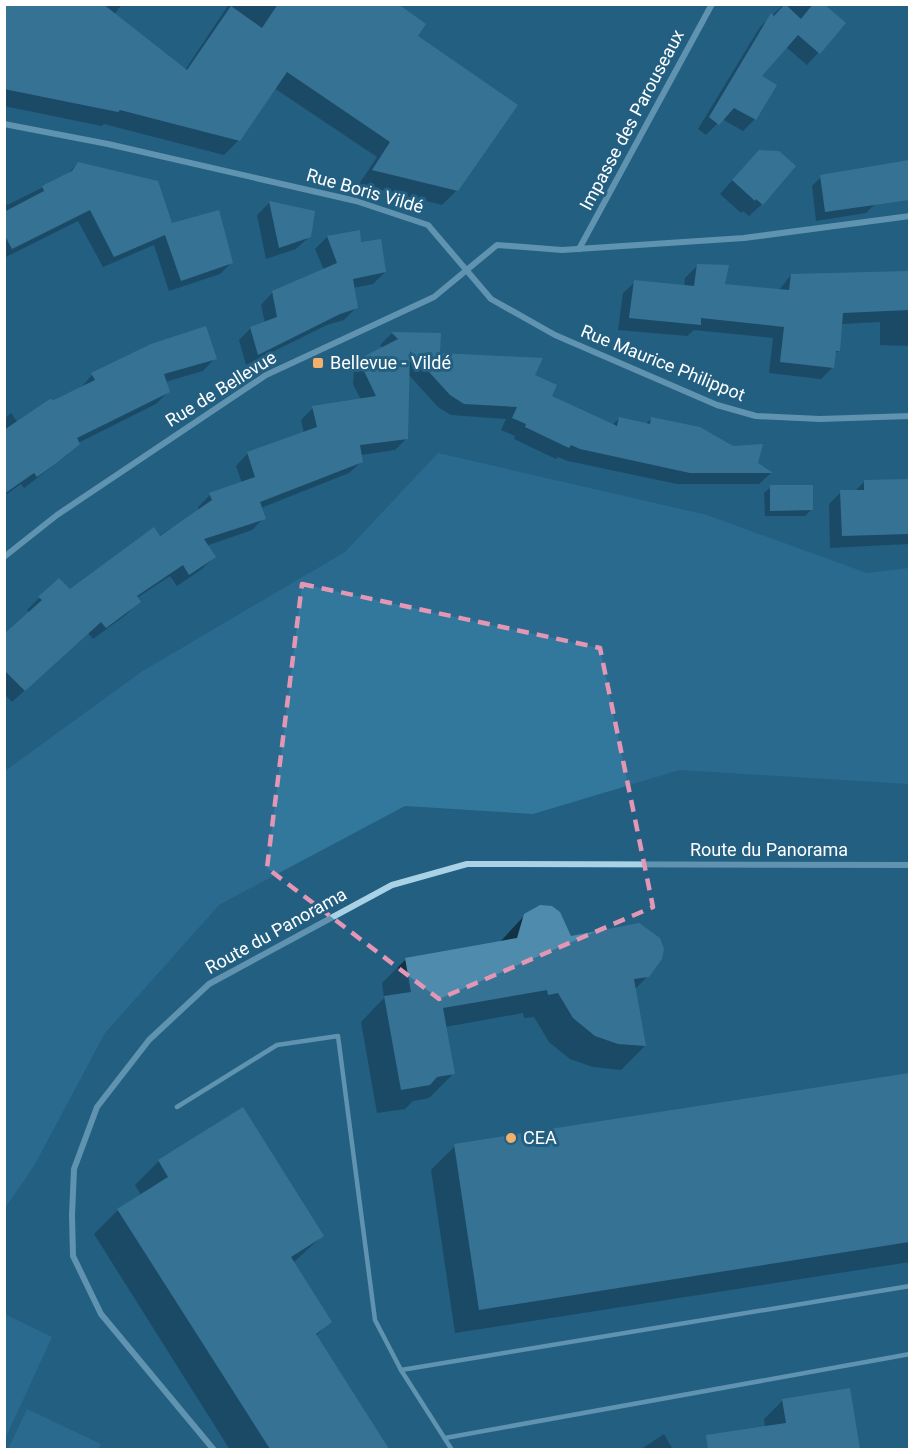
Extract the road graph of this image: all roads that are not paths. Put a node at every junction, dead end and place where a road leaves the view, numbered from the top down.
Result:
1 (712, 4) edge
2 (4, 124) edge
3 (909, 216) edge
4 (579, 249) junction
5 (465, 269) junction
6 (909, 416) edge
7 (4, 557) edge
8 (909, 865) edge
9 (177, 1107) dead end
10 (909, 1286) edge
11 (909, 1354) edge
12 (401, 1370) junction
13 (445, 1438) junction
14 (214, 1449) edge
15 (452, 1449) edge

1 - 4 street, Impasse des Parouseaux
2 - 5 street, Rue Boris Vildé
3 - 4 street
4 - 5 street
5 - 6 street, Rue Maurice Philippot
5 - 7 street, Rue de Bellevue
8 - 14 street, Route du Panorama
9 - 12 lane
10 - 12 lane
11 - 13 lane
12 - 13 lane
13 - 15 lane

